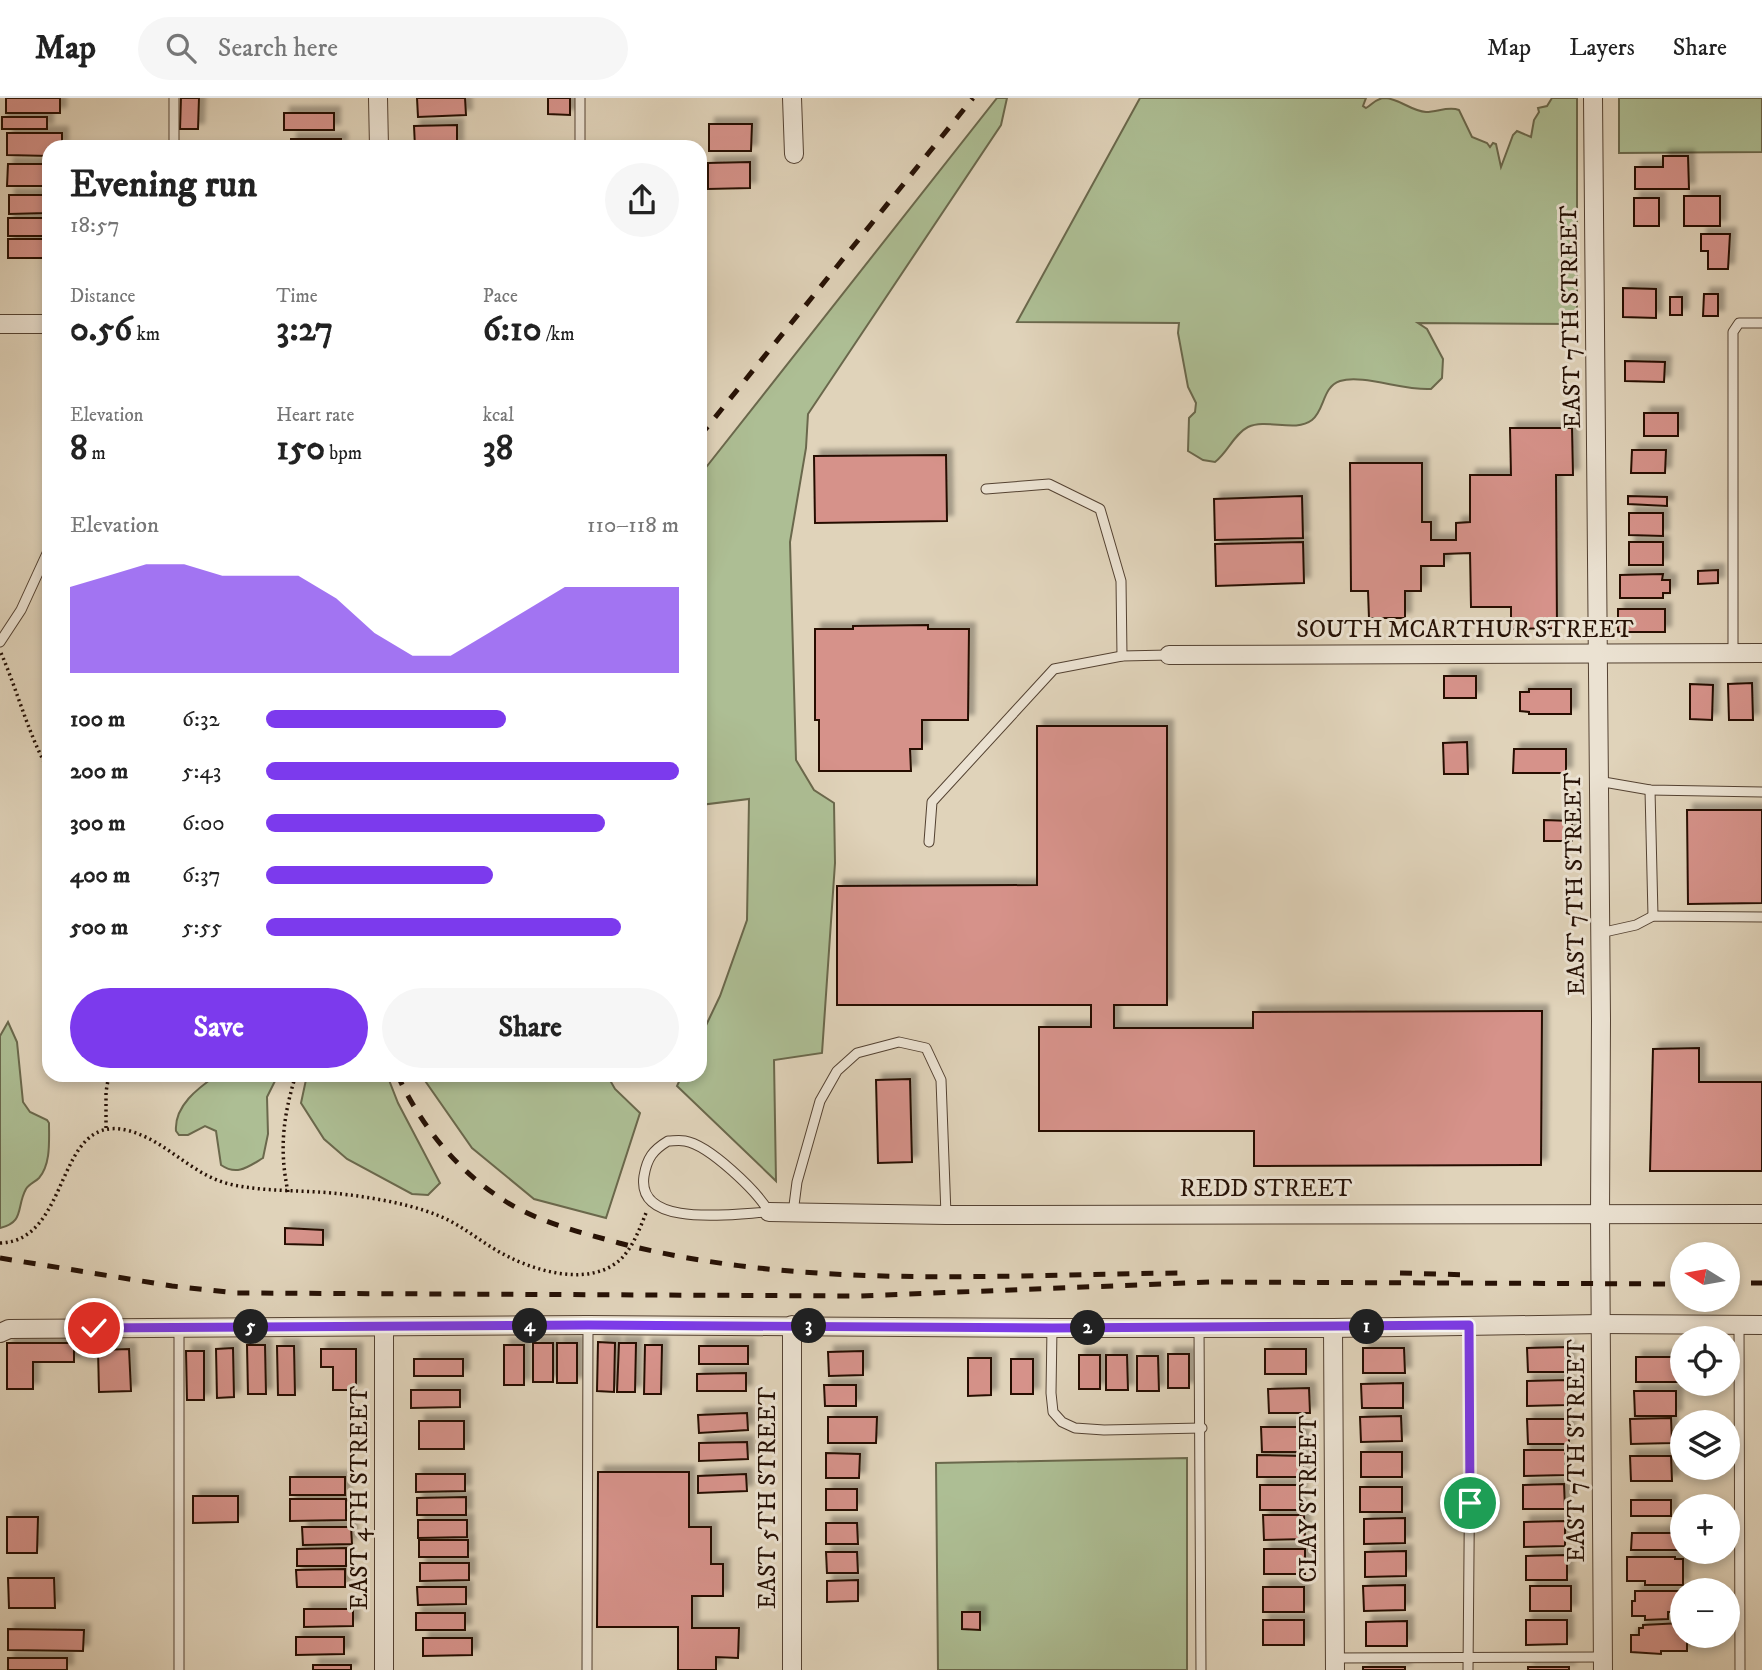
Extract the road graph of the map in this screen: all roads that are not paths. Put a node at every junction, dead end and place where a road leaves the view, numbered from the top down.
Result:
1 (173, 98) edge
2 (378, 98) edge
3 (580, 98) edge
4 (792, 98) edge
5 (1593, 98) edge
6 (174, 140) edge
7 (379, 140) edge
8 (580, 140) edge
9 (794, 154) dead end
10 (1762, 323) edge
11 (0, 324) edge
12 (42, 324) edge
13 (986, 489) dead end
14 (42, 565) edge
15 (0, 642) edge
16 (1733, 653) junction
17 (1762, 653) edge
18 (1168, 655) joint
19 (1598, 655) junction
20 (1122, 656) junction
21 (1598, 781) junction
22 (1650, 790) junction
23 (1762, 792) edge
24 (929, 842) dead end
25 (1653, 916) junction
26 (1762, 916) edge
27 (1600, 933) junction
28 (769, 1212) junction
29 (793, 1213) junction
30 (1600, 1214) junction
31 (1762, 1214) edge
32 (946, 1215) junction
33 (1601, 1324) junction
34 (1739, 1324) junction
35 (588, 1325) junction
36 (792, 1325) junction
37 (1469, 1325) junction
38 (1762, 1325) edge
39 (384, 1327) junction
40 (1199, 1327) junction
41 (179, 1328) junction
42 (1052, 1328) junction
43 (1333, 1328) junction
44 (0, 1333) edge
45 (1202, 1427) junction
46 (1467, 1657) junction
47 (1335, 1664) edge
48 (1603, 1664) edge
49 (179, 1670) edge
50 (384, 1670) edge
51 (587, 1670) edge
52 (792, 1670) edge
53 (1201, 1670) edge
54 (1468, 1670) edge
55 (1740, 1670) edge

1 - 6 lane
2 - 7 street
3 - 8 lane
4 - 9 street
5 - 19 street, EAST 7TH STREET
10 - 16 lane
11 - 12 street
13 - 20 lane
14 - 15 lane
16 - 17 street, SOUTH MCARTHUR STREET
16 - 19 street, SOUTH MCARTHUR STREET
18 - 19 street, SOUTH MCARTHUR STREET
18 - 20 lane
19 - 21 street, EAST 7TH STREET
20 - 24 lane
21 - 22 lane
21 - 27 street, EAST 7TH STREET
22 - 23 lane
22 - 25 lane
25 - 26 lane
25 - 27 lane
27 - 30 street, EAST 7TH STREET
28 - 28 lane
28 - 29 street, REDD STREET
29 - 32 street, REDD STREET
29 - 32 lane
30 - 31 street, REDD STREET
30 - 32 street, REDD STREET
30 - 33 street, EAST 7TH STREET
33 - 34 street
33 - 37 street
33 - 48 street, EAST 7TH STREET
34 - 38 street
34 - 55 lane
35 - 36 street
35 - 39 street
35 - 51 lane
36 - 42 street
36 - 52 street, EAST 5TH STREET
37 - 43 street
37 - 46 lane
39 - 41 street
39 - 50 street, EAST 4TH STREET
40 - 42 street
40 - 43 street
40 - 45 lane
41 - 44 street
41 - 49 lane
42 - 45 lane
43 - 47 street, CLAY STREET
45 - 53 lane
46 - 47 lane
46 - 48 lane
46 - 54 lane

